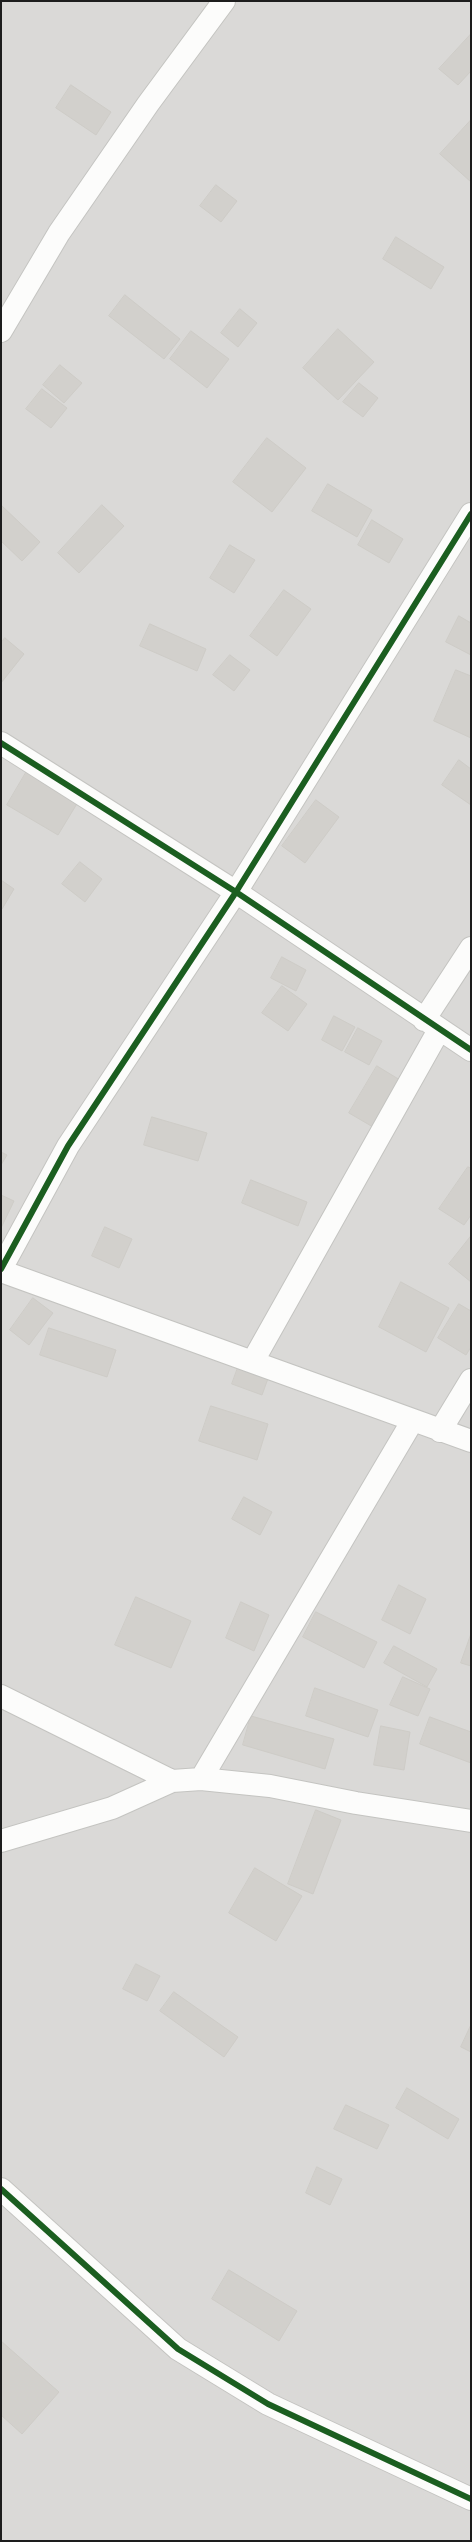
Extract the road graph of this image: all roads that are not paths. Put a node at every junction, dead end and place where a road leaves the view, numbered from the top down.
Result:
1 (224, 1) edge
2 (3, 322) edge
3 (471, 514) edge
4 (1, 743) edge
5 (236, 892) junction
6 (471, 948) edge
7 (432, 1025) junction
8 (471, 1050) edge
9 (1, 1270) edge
10 (253, 1362) junction
11 (471, 1380) edge
12 (413, 1420) junction
13 (440, 1430) junction
14 (471, 1441) edge
15 (1, 1696) edge
16 (201, 1779) junction
17 (172, 1781) junction
18 (471, 1821) edge
19 (1, 1841) edge
20 (1, 2189) edge
21 (471, 2499) edge

1 - 2 street
3 - 5 street
4 - 5 street
5 - 7 street
5 - 9 street
6 - 7 street
7 - 8 street
7 - 10 street
9 - 10 street
10 - 12 street
11 - 13 street
12 - 13 street
12 - 16 street
13 - 14 street
15 - 17 street
16 - 17 street
16 - 18 street
17 - 19 street
20 - 21 street

